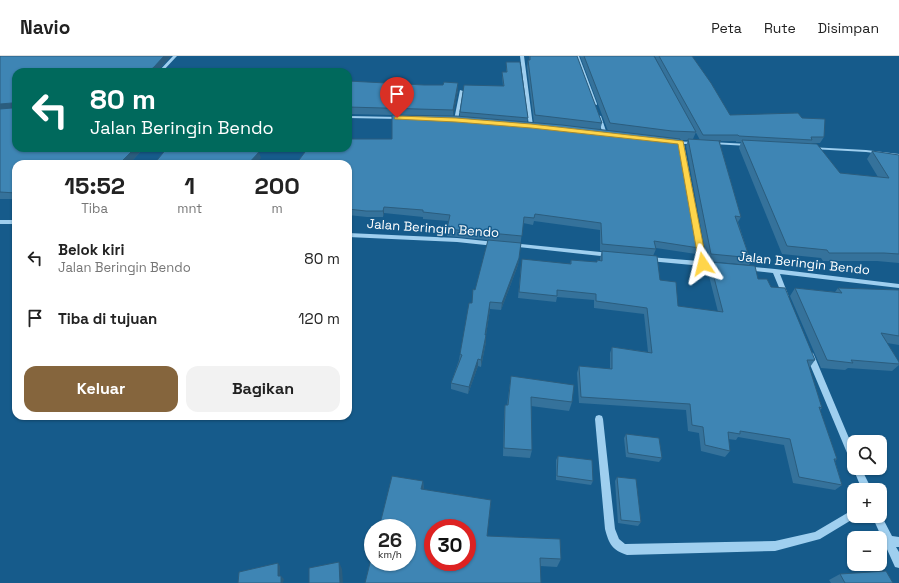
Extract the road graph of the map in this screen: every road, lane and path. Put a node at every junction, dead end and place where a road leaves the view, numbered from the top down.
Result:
1 (175, 56) edge
2 (522, 56) edge
3 (577, 56) edge
4 (164, 68) edge
5 (461, 91) dead end
6 (596, 107) edge
7 (598, 114) edge
8 (352, 117) edge
9 (404, 118) edge
10 (448, 120) edge
11 (456, 120) junction
12 (463, 120) edge
13 (524, 125) edge
14 (531, 126) junction
15 (538, 127) edge
16 (598, 134) edge
17 (605, 134) junction
18 (612, 135) edge
19 (694, 136) edge
20 (669, 142) edge
21 (681, 142) junction
22 (705, 143) edge
23 (758, 145) edge
24 (804, 148) edge
25 (899, 155) edge
26 (0, 222) edge
27 (12, 222) edge
28 (352, 235) edge
29 (616, 255) edge
30 (639, 258) edge
31 (703, 264) junction
32 (724, 266) edge
33 (739, 268) edge
34 (775, 271) junction
35 (899, 286) edge
36 (790, 308) edge
37 (806, 344) edge
38 (599, 419) dead end
39 (847, 443) edge
40 (847, 518) edge
41 (880, 523) edge
42 (888, 541) junction
43 (899, 542) edge
44 (899, 562) edge

1 - 4 street
2 - 14 street
3 - 6 street
5 - 11 street
7 - 17 street
8 - 9 street
10 - 11 street
11 - 12 street
13 - 14 street
14 - 15 street
16 - 17 street
17 - 18 street
19 - 21 street
20 - 21 street
21 - 31 street
22 - 23 street
24 - 25 street
26 - 27 street
28 - 29 street, Jalan Beringin Bendo
30 - 31 street, Jalan Beringin Bendo
31 - 32 street, Jalan Beringin Bendo
33 - 34 street, Jalan Beringin Bendo
34 - 35 street, Jalan Beringin Bendo
34 - 36 street
37 - 39 street
38 - 40 street
41 - 42 street
42 - 43 street
42 - 44 street

